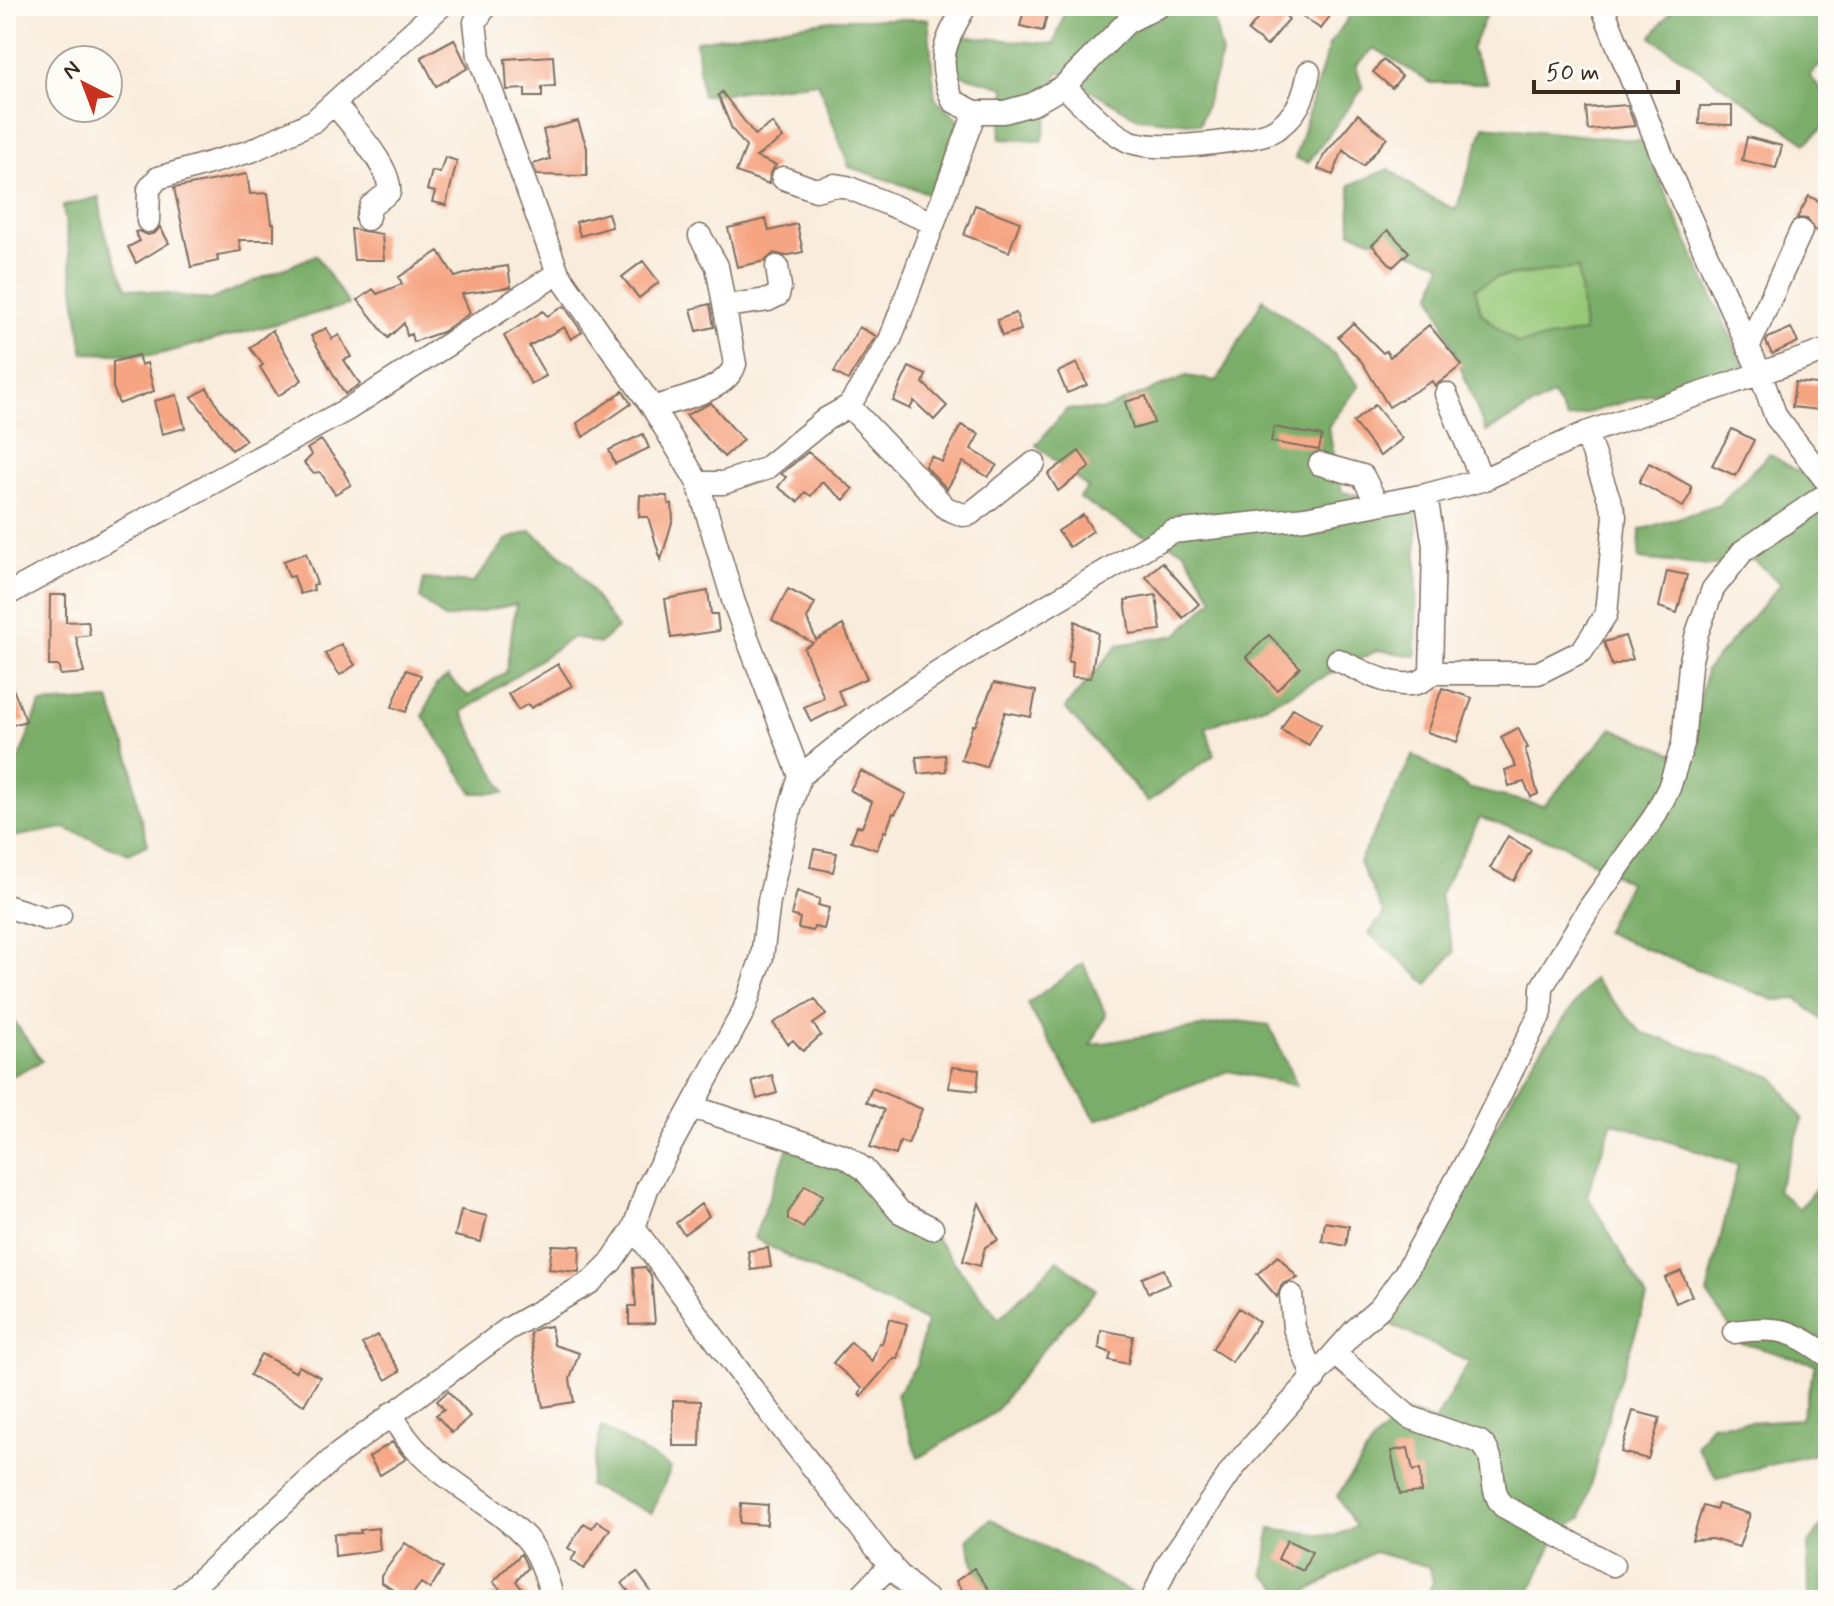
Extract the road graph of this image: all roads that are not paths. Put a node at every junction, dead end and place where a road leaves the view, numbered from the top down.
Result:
1 (441, 6) edge
2 (451, 6) edge
3 (1159, 6) edge
4 (1602, 6) edge
5 (965, 7) edge
6 (480, 14) edge
7 (1131, 14) edge
8 (1309, 72) dead end
9 (1064, 86) junction
10 (334, 103) junction
11 (975, 112) junction
12 (783, 178) dead end
13 (367, 219) dead end
14 (148, 221) dead end
15 (934, 223) junction
16 (1801, 231) dead end
17 (700, 236) dead end
18 (777, 267) dead end
19 (558, 273) junction
20 (725, 306) junction
21 (1748, 348) junction
22 (1828, 350) edge
23 (1760, 373) junction
24 (1446, 394) dead end
25 (849, 406) junction
26 (653, 408) junction
27 (1586, 433) junction
28 (1034, 463) dead end
29 (1320, 464) dead end
30 (1482, 480) junction
31 (698, 483) junction
32 (1828, 483) edge
33 (1828, 493) edge
34 (1426, 495) junction
35 (1377, 504) junction
36 (6, 595) edge
37 (1338, 660) dead end
38 (1431, 673) junction
39 (800, 776) junction
40 (6, 906) edge
41 (60, 915) dead end
42 (692, 1107) junction
43 (634, 1228) junction
44 (932, 1228) dead end
45 (1291, 1295) dead end
46 (1734, 1332) dead end
47 (1336, 1355) junction
48 (1828, 1356) edge
49 (1314, 1379) junction
50 (392, 1413) junction
51 (891, 1564) junction
52 (1613, 1565) dead end
53 (178, 1600) edge
54 (553, 1600) edge
55 (857, 1600) edge
56 (928, 1600) edge
57 (1152, 1600) edge

1 - 10 street
2 - 6 street
3 - 7 street
4 - 21 street
5 - 11 street
6 - 19 street
7 - 9 street
8 - 9 street
9 - 11 street
10 - 13 street
10 - 14 street
11 - 15 street
12 - 15 street
15 - 25 street
16 - 21 street
17 - 20 street
18 - 20 street
19 - 26 street
19 - 36 street
20 - 26 street
21 - 23 street
22 - 23 street
23 - 27 street
23 - 32 street
24 - 30 street
25 - 28 street
25 - 31 street
26 - 31 street
27 - 30 street
27 - 38 street
29 - 35 street
30 - 34 street
31 - 39 street
33 - 47 street
34 - 35 street
34 - 38 street
35 - 39 street
37 - 38 street
39 - 42 street
40 - 41 street
42 - 43 street
42 - 44 street
43 - 50 street
43 - 51 street
45 - 49 street
46 - 48 street
47 - 49 street
47 - 52 street
49 - 57 street
50 - 53 street
50 - 54 street
51 - 55 street
51 - 56 street

